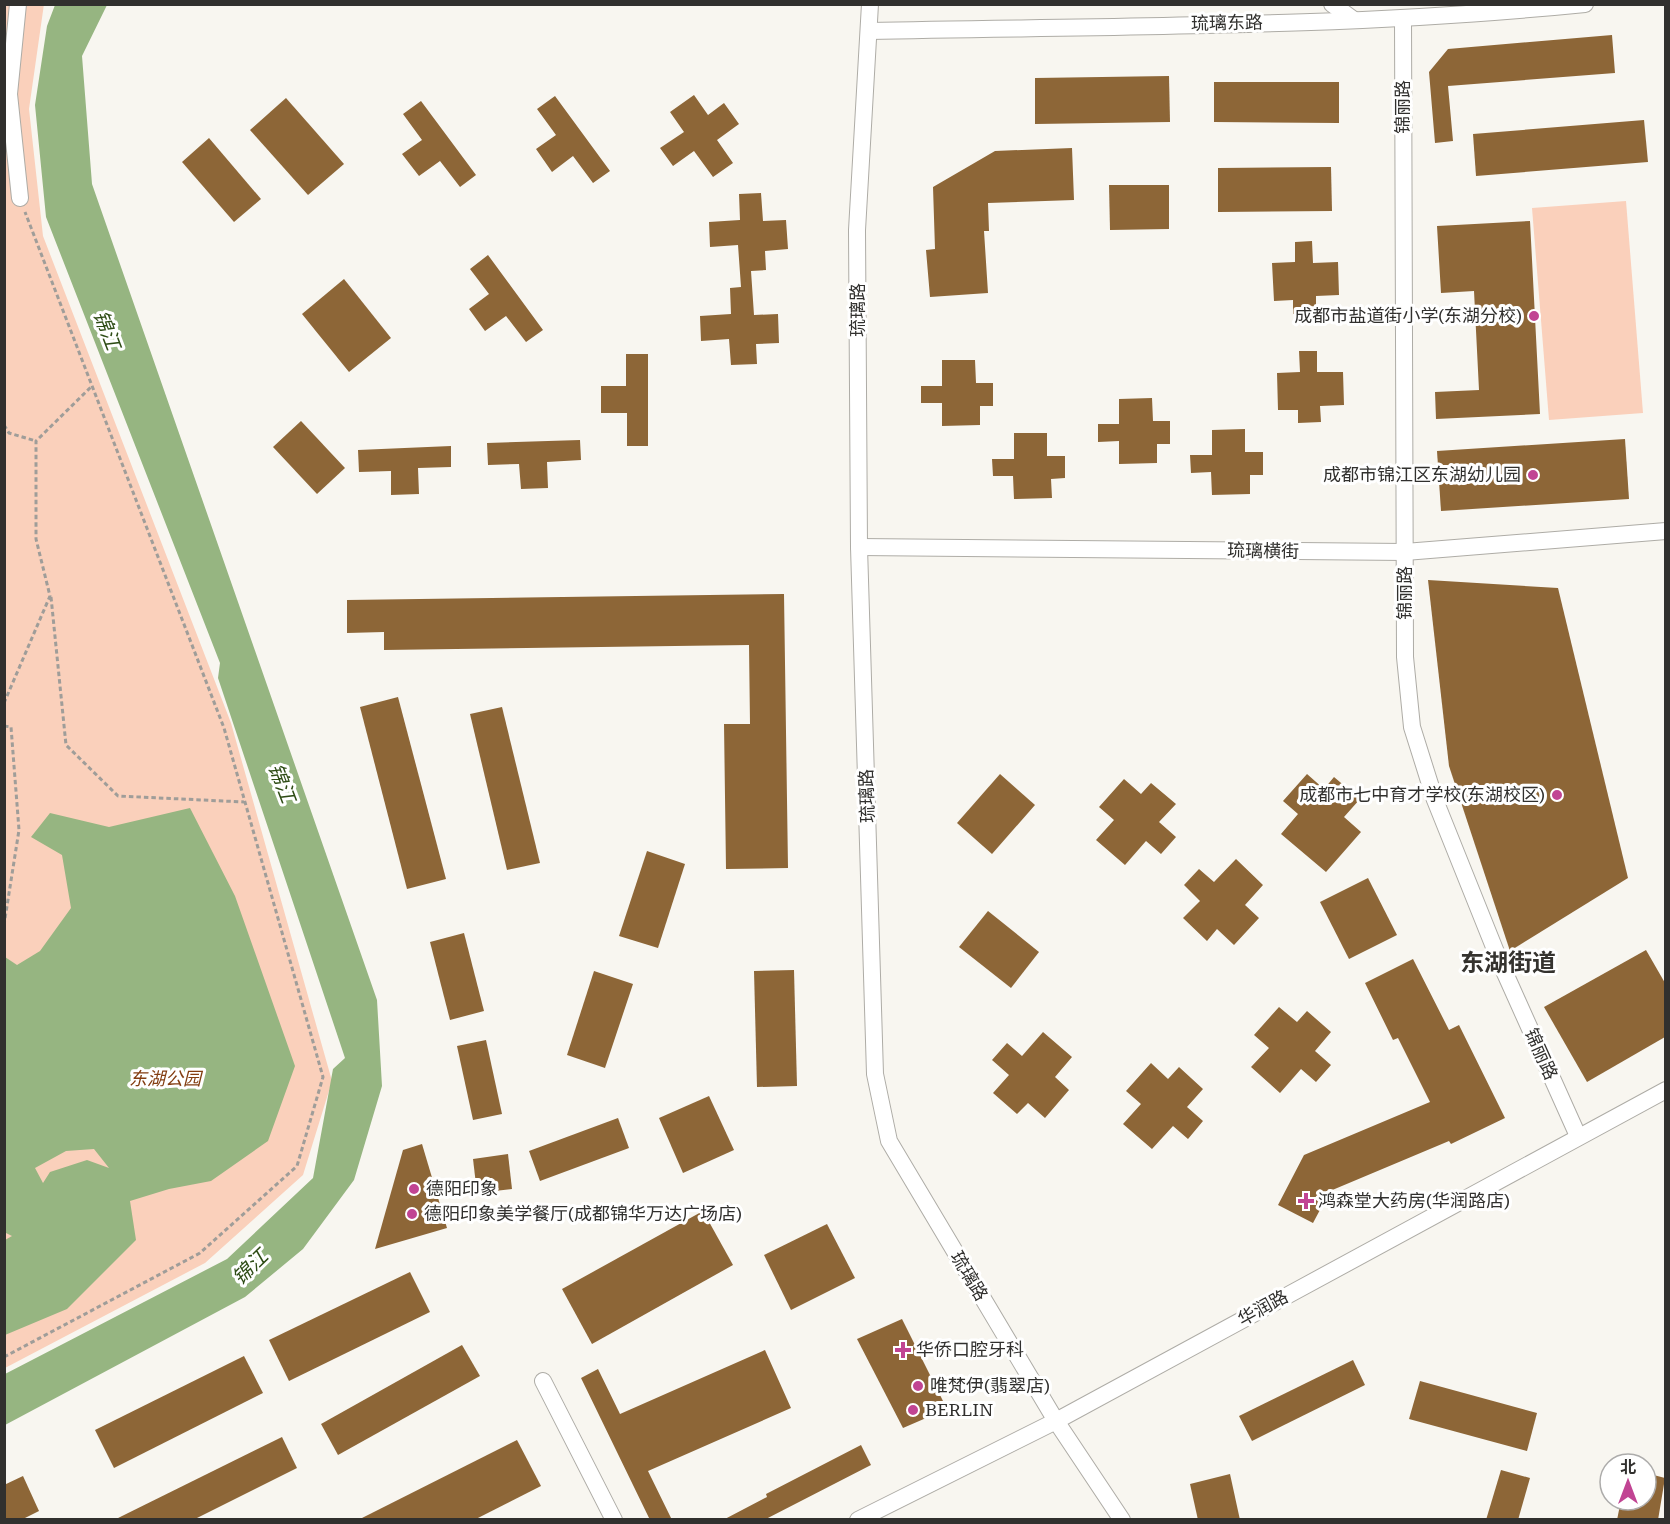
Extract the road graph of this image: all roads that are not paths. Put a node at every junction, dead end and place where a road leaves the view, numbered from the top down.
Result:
1 (18, 4) edge
2 (870, 4) edge
3 (1332, 4) edge
4 (1585, 4) edge
5 (1403, 18) junction
6 (1354, 20) junction
7 (869, 31) junction
8 (20, 198) road end
9 (1665, 531) edge
10 (859, 547) junction
11 (1405, 552) junction
12 (1665, 1090) edge
13 (1578, 1136) junction
14 (543, 1381) dead end
15 (1056, 1421) junction
16 (614, 1520) edge
17 (858, 1520) edge
18 (1122, 1520) edge

1 - 8 street
2 - 7 street, 琉璃路
3 - 6 street
4 - 5 street, 琉璃东路
5 - 6 street, 琉璃东路
5 - 11 street, 锦丽路
6 - 7 street, 琉璃东路
7 - 10 street, 琉璃路
9 - 11 street, 琉璃横街
10 - 11 street, 琉璃横街
10 - 15 street, 琉璃路
11 - 13 street, 锦丽路
12 - 13 street, 华润路
13 - 15 street, 华润路
14 - 16 street
15 - 17 street, 华润路
15 - 18 street, 琉璃路

